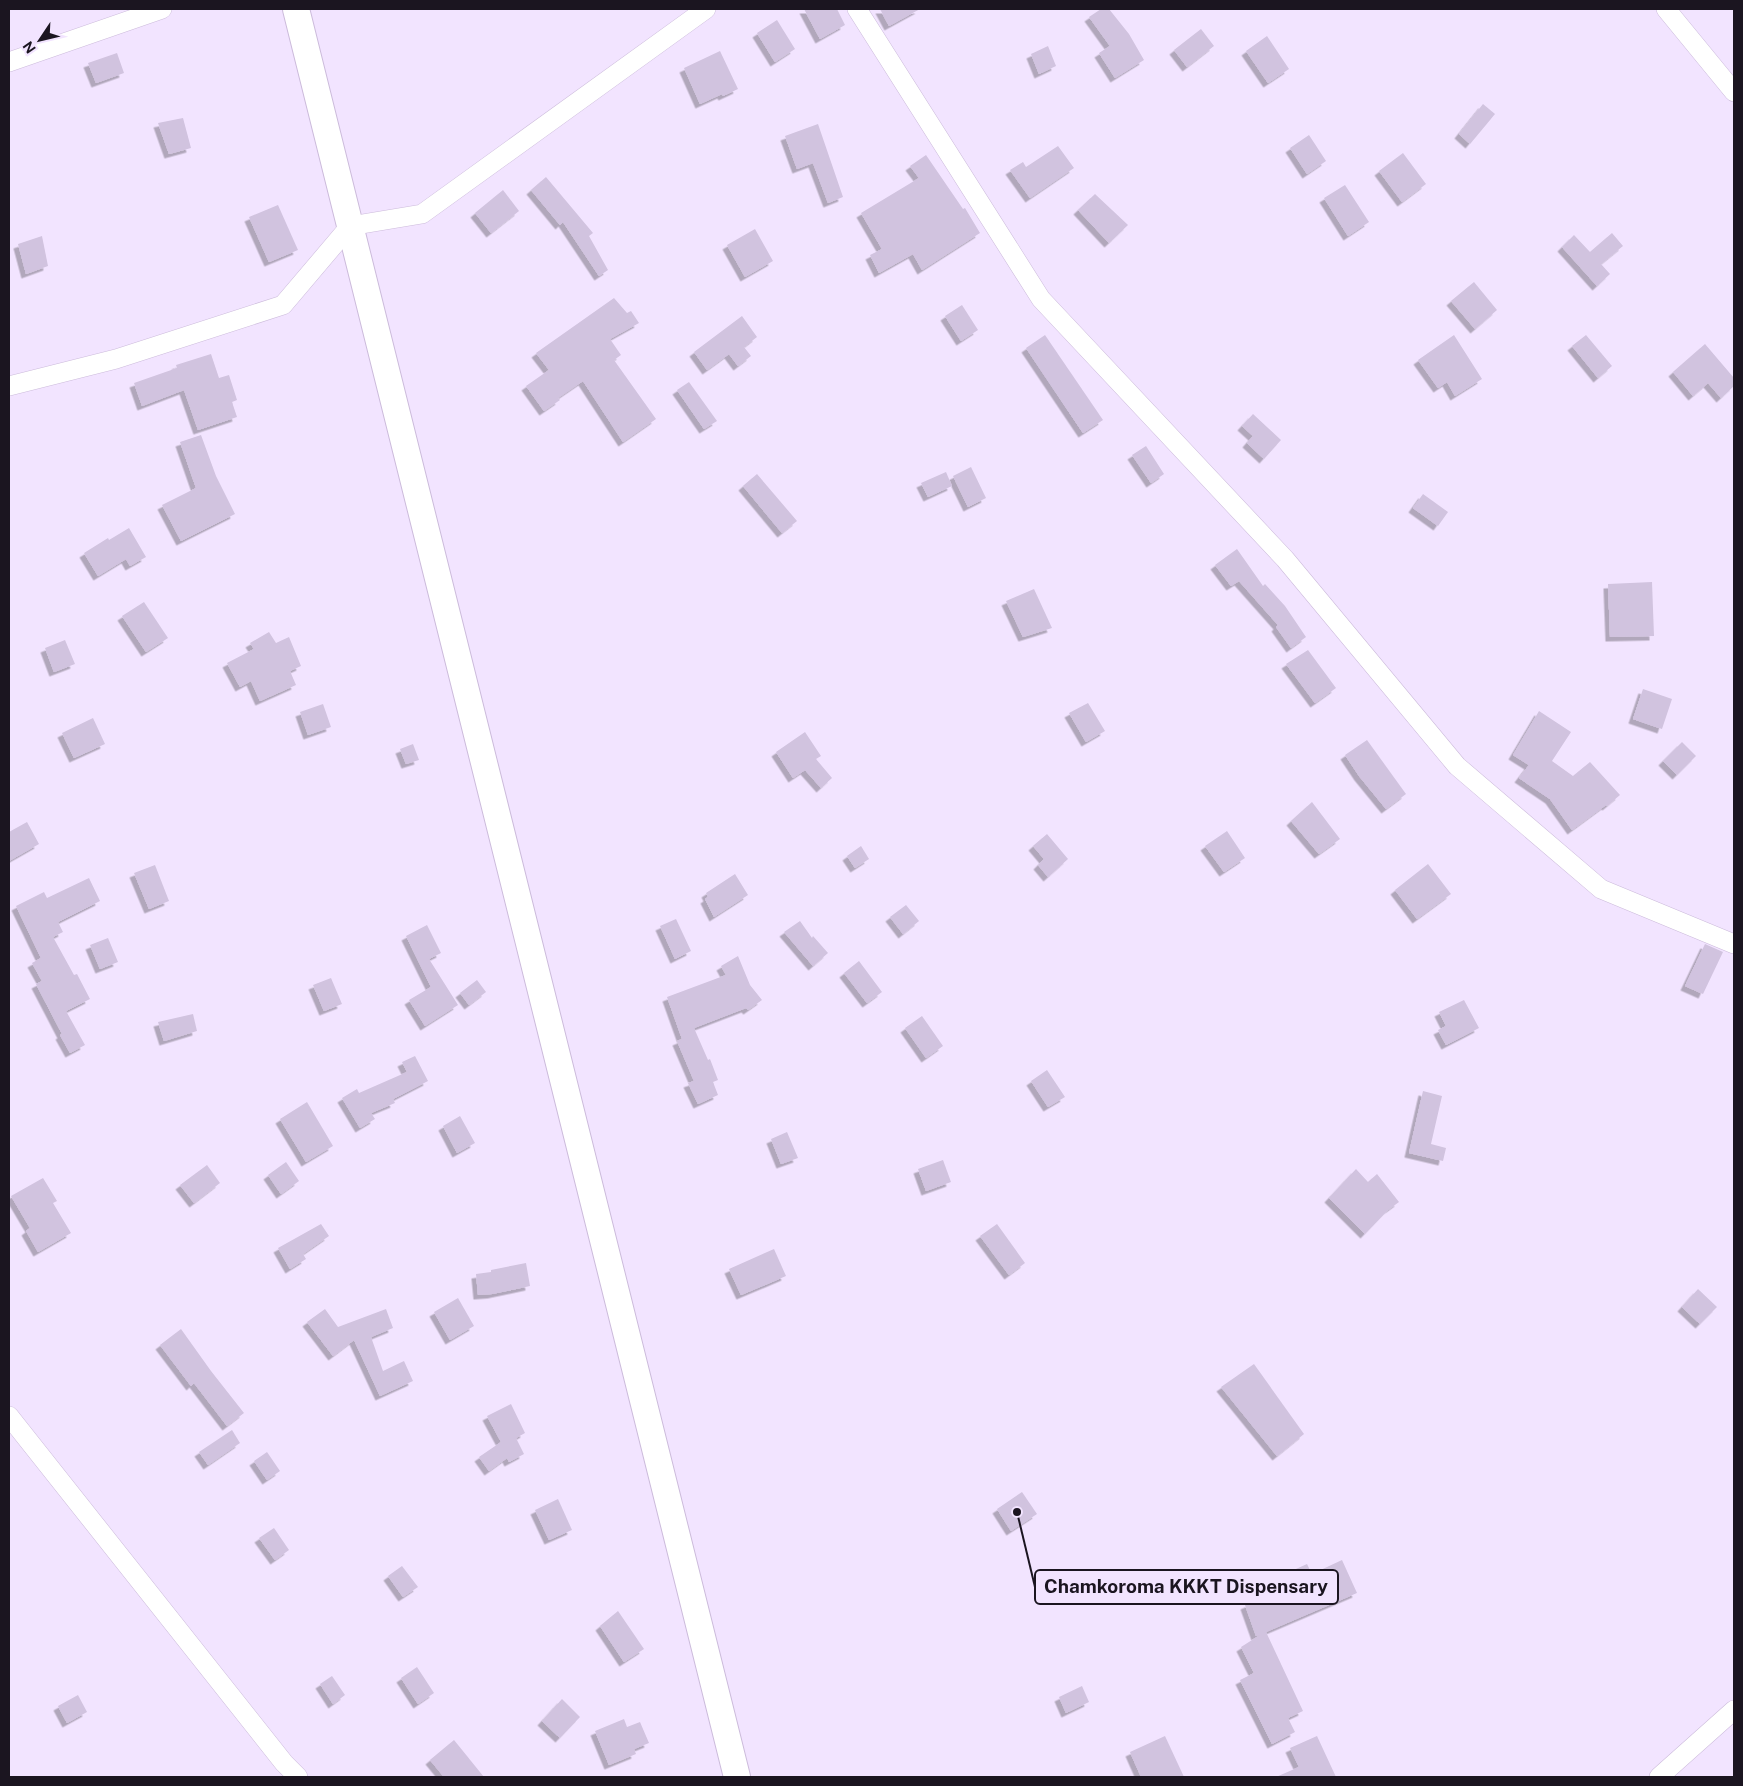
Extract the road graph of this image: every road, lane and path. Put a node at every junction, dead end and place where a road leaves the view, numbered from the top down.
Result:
1 (162, 9) edge
2 (296, 9) edge
3 (706, 9) edge
4 (857, 9) edge
5 (1666, 9) edge
6 (9, 62) edge
7 (1734, 92) edge
8 (350, 226) junction
9 (9, 386) edge
10 (1734, 944) edge
11 (9, 1416) edge
12 (1734, 1710) edge
13 (298, 1777) edge
14 (737, 1777) edge
15 (1658, 1777) edge

1 - 6 street
2 - 8 street
3 - 8 street
4 - 10 street
5 - 7 street
8 - 9 street
8 - 14 street
11 - 13 street
12 - 15 street

